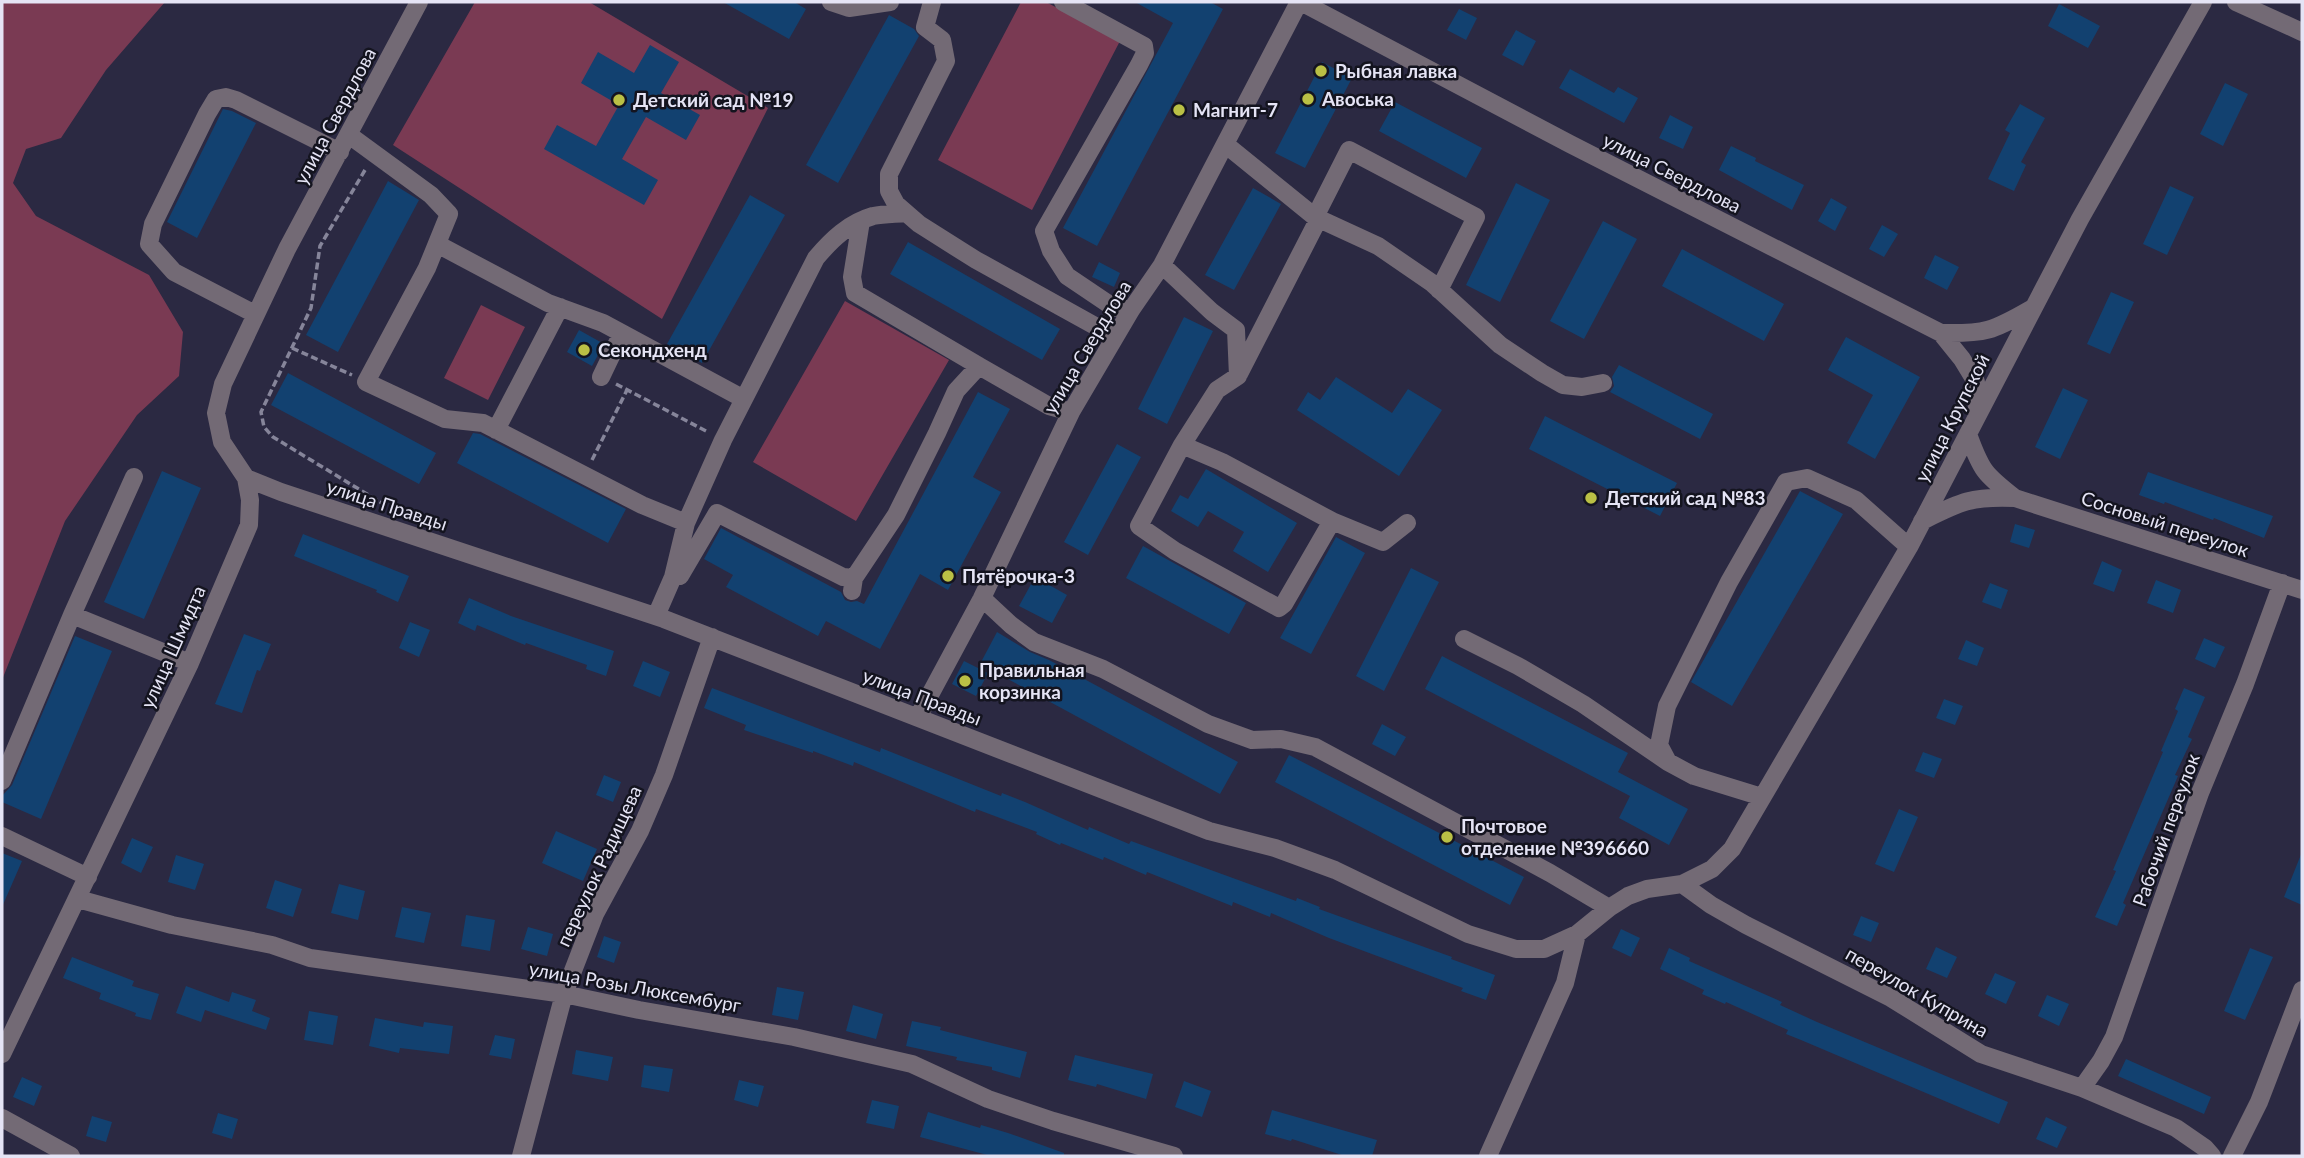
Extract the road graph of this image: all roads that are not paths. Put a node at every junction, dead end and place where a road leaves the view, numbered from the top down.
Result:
1 (419, 2) edge
2 (831, 2) edge
3 (890, 2) edge
4 (932, 2) edge
5 (1063, 2) edge
6 (1300, 2) edge
7 (2236, 2) edge
8 (2197, 4) edge
9 (2302, 32) edge
10 (349, 135) junction
11 (1224, 144) junction
12 (340, 152) junction
13 (906, 213) junction
14 (1317, 217) junction
15 (861, 221) junction
16 (437, 244) junction
17 (287, 249) joint
18 (1162, 265) junction
19 (1439, 290) junction
20 (560, 307) junction
21 (1131, 310) junction
22 (2031, 310) junction
23 (255, 314) junction
24 (622, 333) junction
25 (1941, 333) junction
26 (1115, 337) junction
27 (979, 366) junction
28 (1238, 376) junction
29 (601, 377) road end
30 (1603, 383) dead end
31 (743, 398) junction
32 (1071, 412) junction
33 (1977, 414) junction
34 (496, 430) junction
35 (1968, 433) junction
36 (1182, 445) junction
37 (134, 477) dead end
38 (246, 478) junction
39 (281, 492) junction
40 (2015, 498) junction
41 (1332, 521) junction
42 (1922, 521) junction
43 (686, 523) junction
44 (1407, 523) dead end
45 (248, 525) junction
46 (1909, 547) junction
47 (2282, 583) junction
48 (2302, 590) edge
49 (982, 598) junction
50 (72, 615) junction
51 (660, 617) junction
52 (712, 637) junction
53 (1464, 639) dead end
54 (190, 663) junction
55 (918, 717) junction
56 (1668, 762) junction
57 (2, 781) edge
58 (1762, 797) junction
59 (2, 836) edge
60 (88, 877) junction
61 (1682, 884) junction
62 (78, 900) junction
63 (1609, 908) junction
64 (1577, 934) junction
65 (2302, 990) edge
66 (564, 994) junction
67 (2, 1054) edge
68 (2082, 1088) junction
69 (2, 1118) edge
70 (71, 1156) edge
71 (521, 1156) edge
72 (1174, 1156) edge
73 (1488, 1156) edge
74 (2212, 1156) edge
75 (2232, 1156) edge

1 - 10 street, улица Свердлова
2 - 3 street
4 - 13 street
5 - 21 street
6 - 11 street, улица Свердлова
6 - 25 street, улица Свердлова
7 - 9 street
8 - 22 street, улица Крупской
10 - 12 street, улица Свердлова
10 - 16 street
11 - 14 street
11 - 18 street, улица Свердлова
12 - 17 street, улица Свердлова
12 - 23 street
13 - 15 street
13 - 26 street
14 - 19 street
14 - 19 street
14 - 28 street
15 - 27 street
15 - 31 street
16 - 20 street
16 - 34 street
17 - 23 street, улица Шмидта
18 - 21 street, улица Свердлова
18 - 28 street
19 - 30 street
20 - 24 street
20 - 34 street
21 - 26 street, улица Свердлова
22 - 25 street, улица Свердлова
22 - 33 street, улица Крупской
23 - 38 street, улица Шмидта
24 - 29 street
24 - 31 street
25 - 33 street
26 - 32 street, улица Свердлова
27 - 32 street
27 - 51 street
28 - 36 street
31 - 43 street
32 - 49 street, улица Свердлова
33 - 35 street, улица Крупской
34 - 43 street
35 - 40 street, Сосновый переулок
35 - 42 street, улица Крупской
36 - 41 street
36 - 41 street
37 - 50 street
38 - 39 street, улица Правды
38 - 45 street, улица Шмидта
39 - 45 street
39 - 51 street, улица Правды
40 - 42 street, Сосновый переулок
40 - 47 street, Сосновый переулок
41 - 44 street
42 - 46 street, улица Крупской
43 - 51 street
45 - 54 street, улица Шмидта
46 - 56 street
46 - 58 street, улица Крупской
47 - 48 street, Сосновый переулок
47 - 68 street, Рабочий переулок
49 - 55 street, улица Свердлова
49 - 63 street
50 - 54 street
50 - 57 street
51 - 52 street, улица Правды
52 - 55 street, улица Правды
52 - 66 street, переулок Радищева
53 - 56 street
54 - 60 street, улица Шмидта
55 - 64 street, улица Правды
56 - 58 street
58 - 61 street, улица Крупской
59 - 60 street
60 - 62 street, улица Шмидта
61 - 63 street, улица Правды
61 - 68 street, переулок Куприна
62 - 66 street, улица Розы Люксембург
62 - 67 street, улица Шмидта
63 - 64 street, улица Правды
64 - 73 street
65 - 75 street
66 - 71 street, переулок Радищева
66 - 72 street, улица Розы Люксембург
68 - 74 street, переулок Куприна
69 - 70 street

